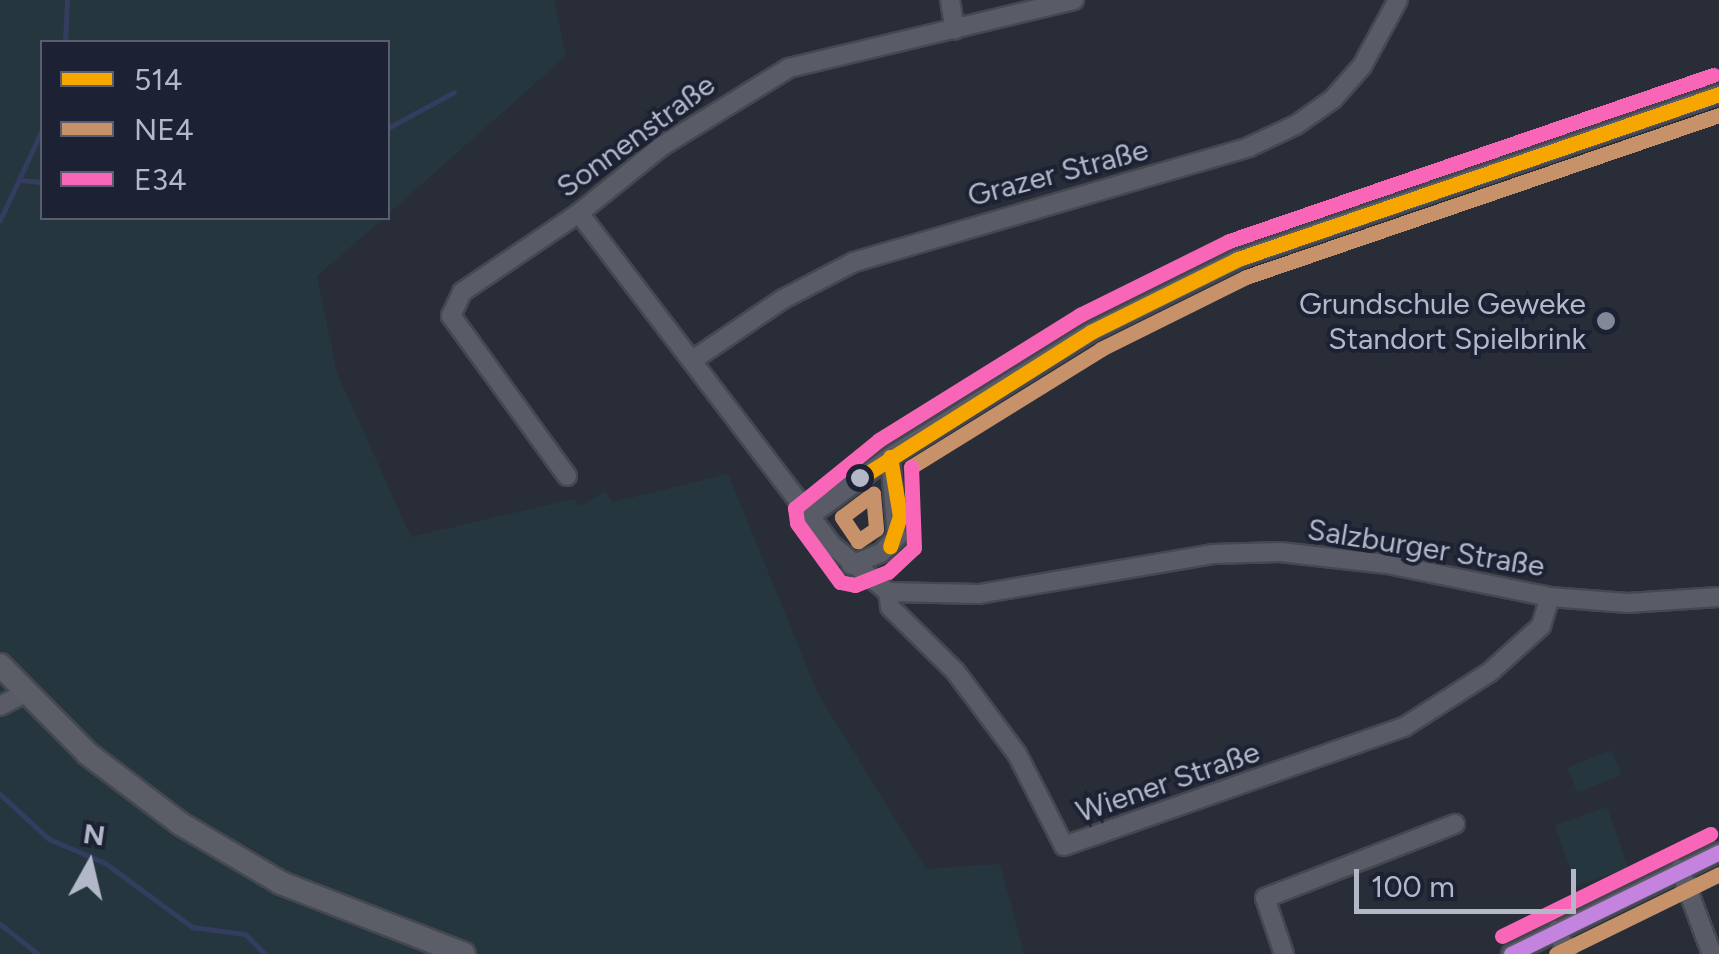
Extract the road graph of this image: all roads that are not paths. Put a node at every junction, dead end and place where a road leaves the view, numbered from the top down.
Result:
1 (950, 0) edge
2 (1074, 0) edge
3 (1398, 0) edge
4 (955, 30) junction
5 (1719, 94) edge
6 (579, 213) junction
7 (694, 359) junction
8 (890, 457) junction
9 (567, 476) dead end
10 (814, 513) junction
11 (851, 565) junction
12 (888, 592) junction
13 (1550, 596) junction
14 (1719, 596) edge
15 (0, 664) edge
16 (25, 693) junction
17 (0, 706) edge
18 (1455, 824) dead end
19 (1719, 852) edge
20 (1680, 870) junction
21 (1557, 930) junction
22 (464, 954) edge
23 (1284, 954) edge
24 (1511, 954) edge
25 (1567, 954) edge
26 (1712, 954) edge

1 - 4 street
2 - 4 street, Sonnenstraße
3 - 7 street, Grazer Straße
4 - 6 street, Sonnenstraße
5 - 8 street
6 - 7 street, Wiener Straße
6 - 9 street, Sonnenstraße
7 - 10 street, Wiener Straße
8 - 10 street
8 - 11 street
10 - 11 street, Wiener Straße
11 - 12 street, Wiener Straße
12 - 13 street, Salzburger Straße
12 - 13 street, Wiener Straße
13 - 14 street, Salzburger Straße
15 - 16 main road
16 - 17 street
16 - 22 main road
18 - 23 street
19 - 20 street
20 - 21 street
20 - 26 street
21 - 24 street
21 - 25 street

